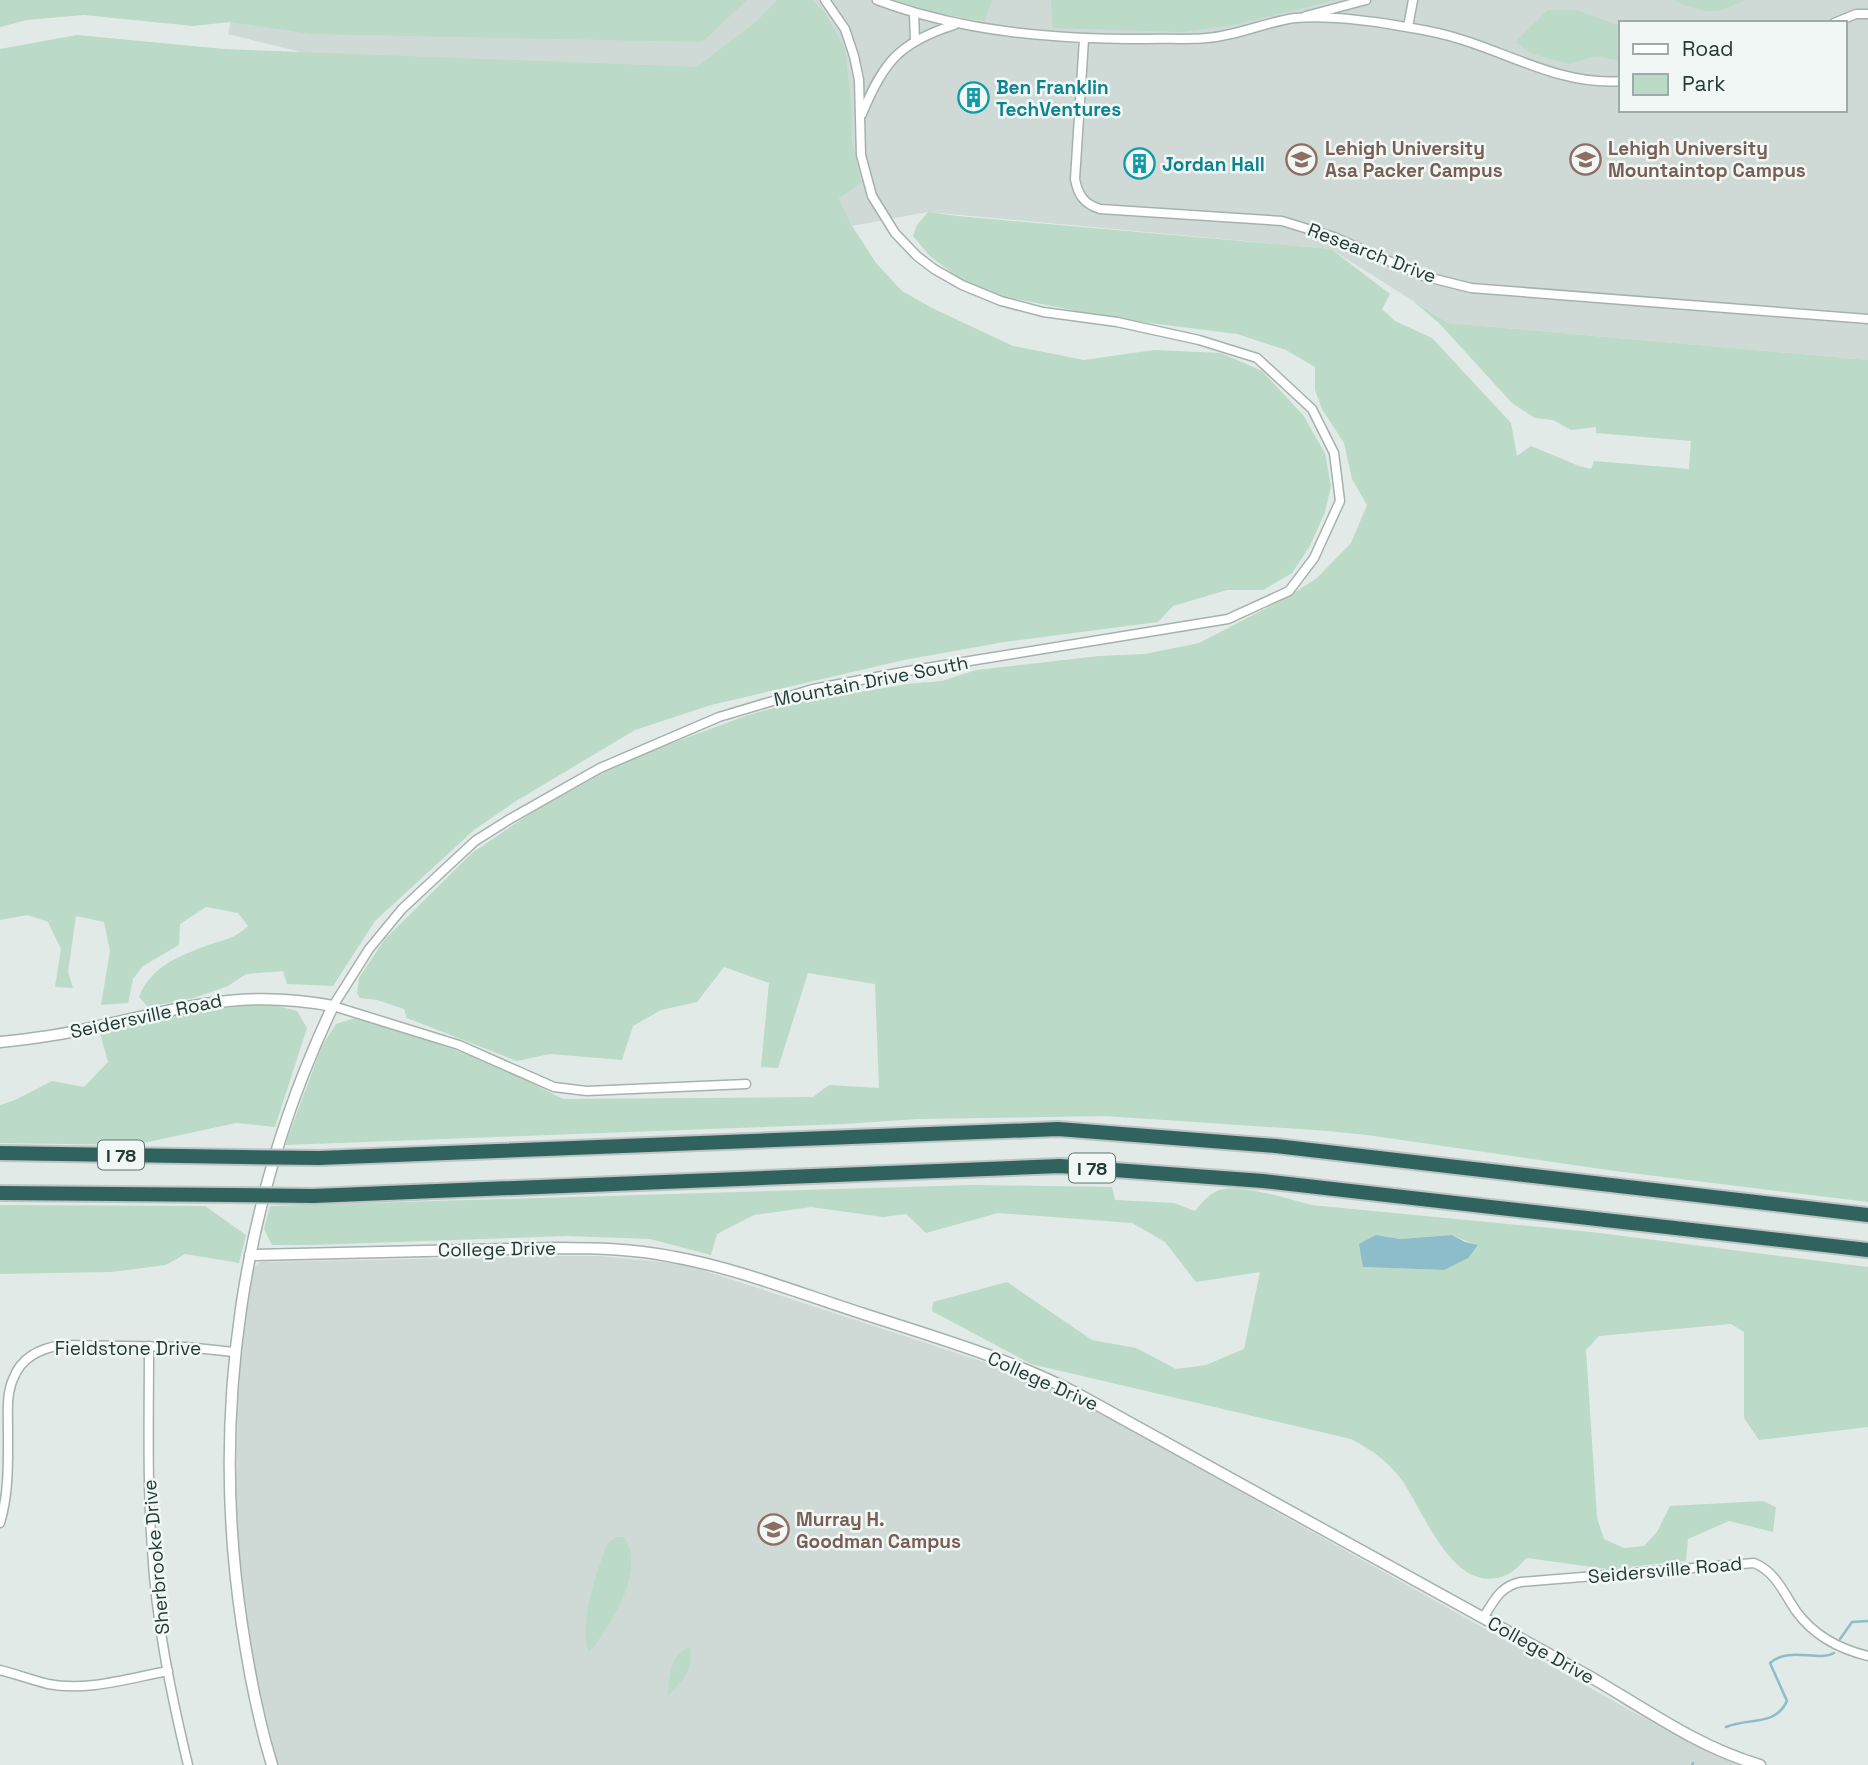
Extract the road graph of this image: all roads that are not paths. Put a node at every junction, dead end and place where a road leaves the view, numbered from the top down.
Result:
1 (825, 0) edge
2 (877, 0) edge
3 (1366, 0) edge
4 (1413, 0) edge
5 (914, 14) junction
6 (1868, 14) edge
7 (1296, 18) junction
8 (1839, 21) edge
9 (957, 24) junction
10 (1408, 27) junction
11 (1084, 39) junction
12 (915, 40) junction
13 (1619, 81) edge
14 (860, 118) junction
15 (1868, 319) edge
16 (333, 1006) junction
17 (0, 1042) edge
18 (746, 1084) dead end
19 (0, 1153) edge
20 (0, 1193) edge
21 (1868, 1215) edge
22 (1868, 1250) edge
23 (250, 1255) junction
24 (149, 1346) junction
25 (234, 1352) junction
26 (0, 1524) edge
27 (1483, 1618) junction
28 (1868, 1656) edge
29 (0, 1670) edge
30 (168, 1671) junction
31 (188, 1765) edge
32 (272, 1765) edge
33 (1759, 1765) edge

1 - 14 street, Mountain Drive South
2 - 5 street
3 - 7 street
4 - 10 street
5 - 9 street
5 - 12 street
6 - 8 street
7 - 10 street
7 - 11 street
9 - 11 street
9 - 12 street, Mountain Drive South
10 - 13 street
11 - 15 street, Research Drive
12 - 14 street, Mountain Drive South
14 - 16 street, Mountain Drive South
16 - 17 street, Seidersville Road
16 - 18 street
16 - 23 street, Mountain Drive South
19 - 21 highway, I 78, bridge
20 - 22 highway, I 78, bridge
23 - 25 street, Mountain Drive South
23 - 27 street, College Drive
24 - 25 street, Fieldstone Drive
24 - 26 street, Fieldstone Drive
24 - 30 street, Sherbrooke Drive
25 - 32 street, Mountain Drive South
27 - 28 street, Seidersville Road
27 - 33 street, College Drive
29 - 30 street
30 - 31 street, Sherbrooke Drive

